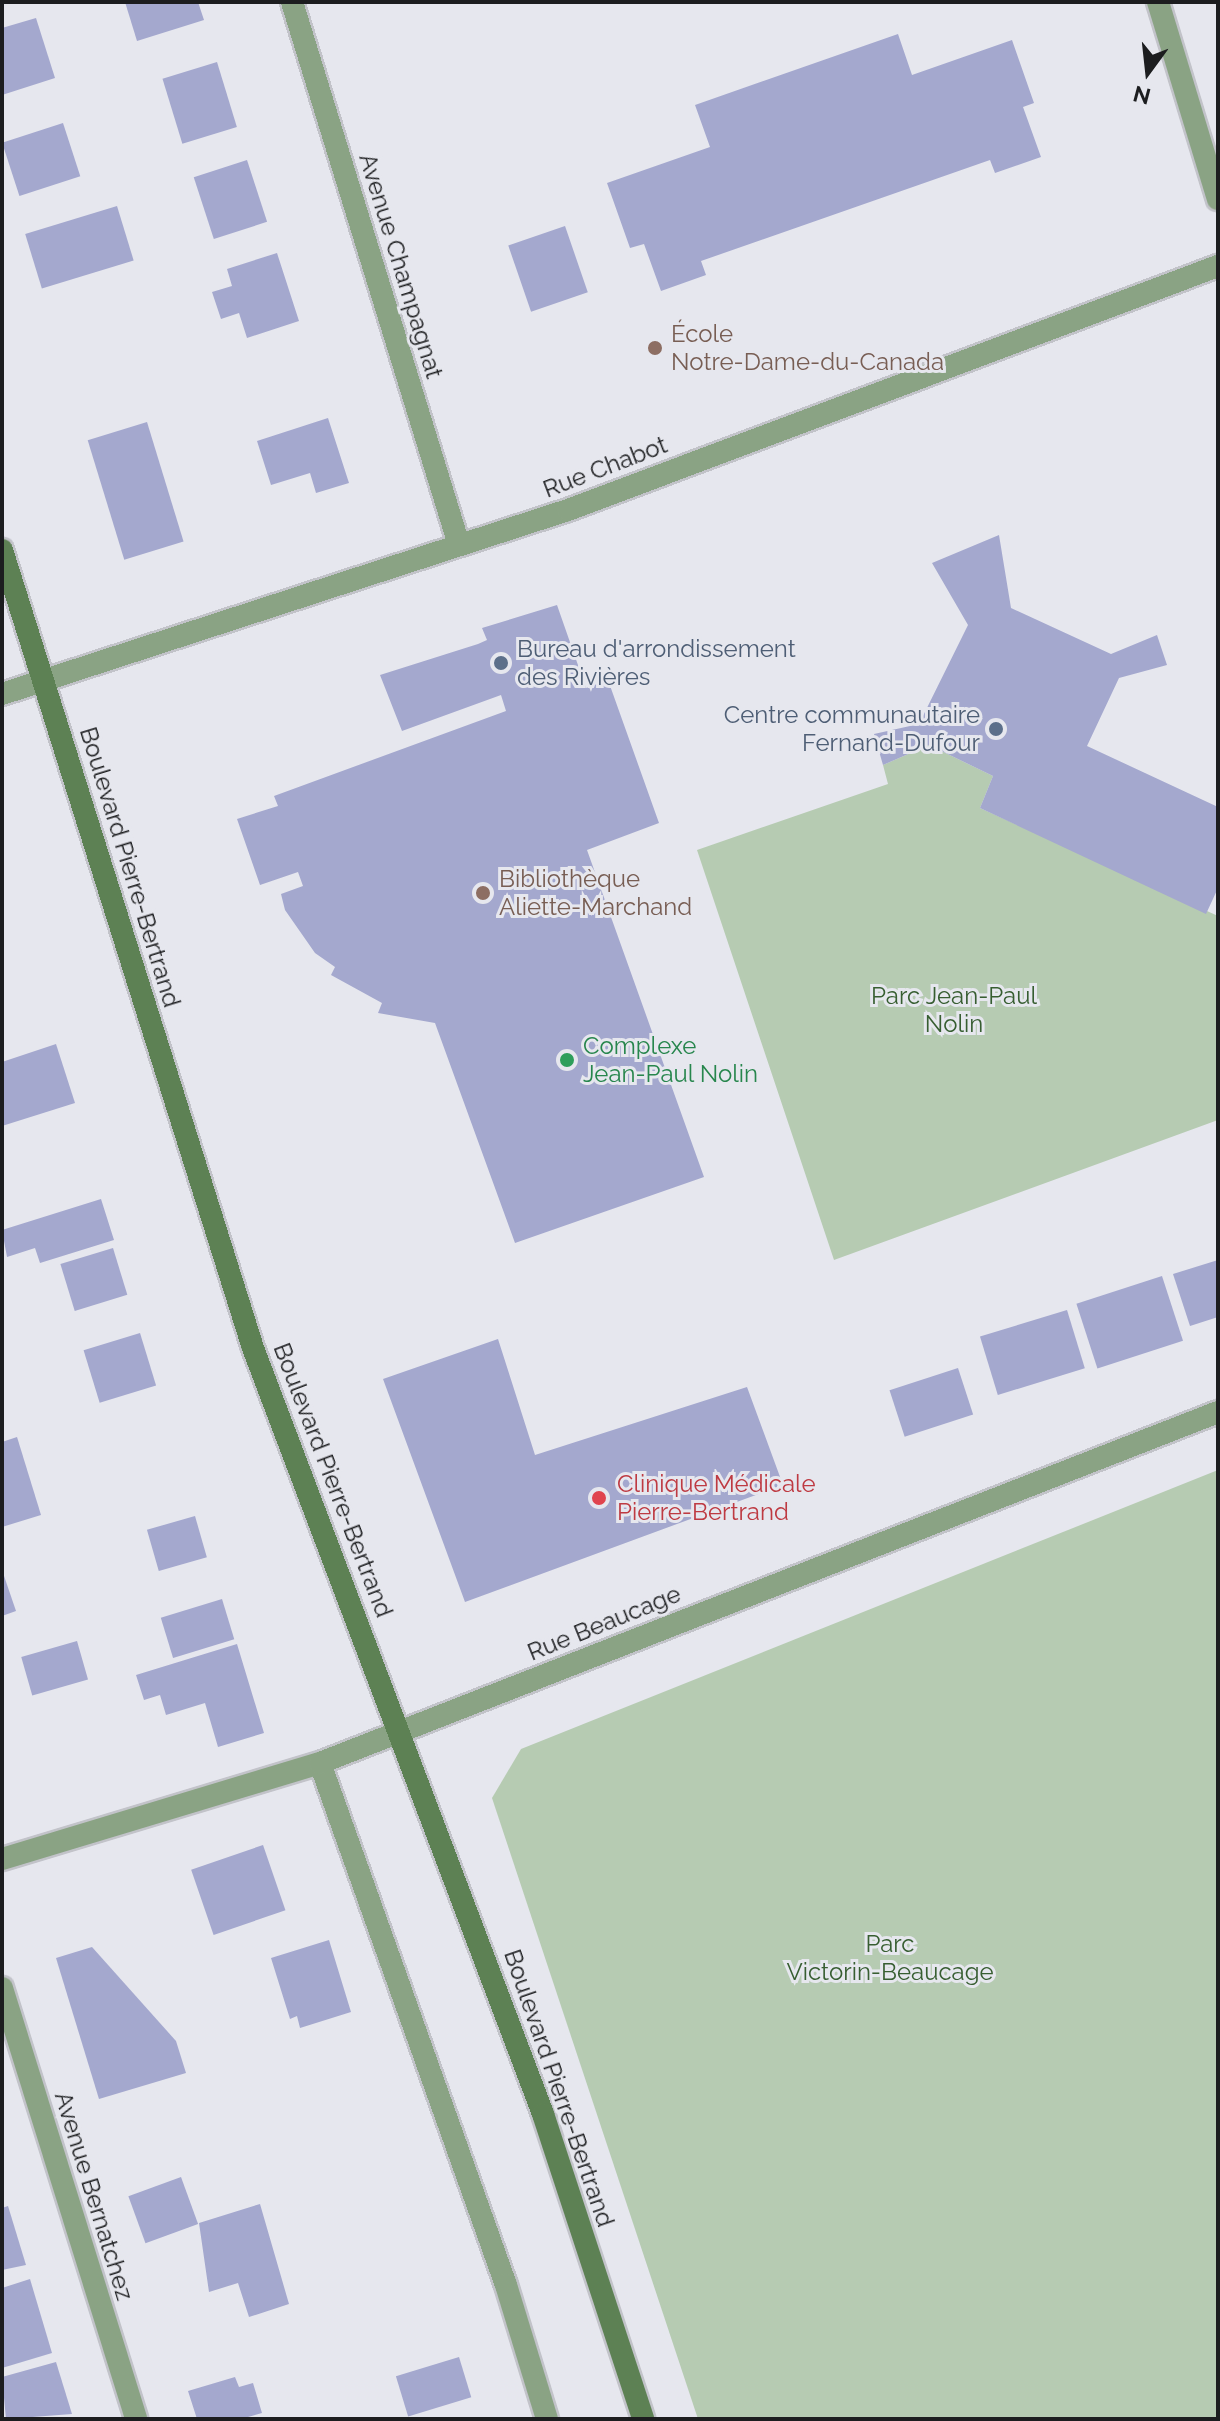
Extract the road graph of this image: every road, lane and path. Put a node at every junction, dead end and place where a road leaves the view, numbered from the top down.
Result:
1 (292, 2) edge
2 (1158, 2) edge
3 (1218, 199) edge
4 (1218, 266) edge
5 (459, 545) junction
6 (2, 550) edge
7 (44, 679) junction
8 (2, 694) edge
9 (1218, 1412) edge
10 (401, 1731) junction
11 (320, 1763) junction
12 (2, 1859) edge
13 (2, 1988) edge
14 (136, 2419) edge
15 (547, 2419) edge
16 (643, 2419) edge

1 - 5 street, Avenue Champagnat
2 - 3 street
4 - 5 street, Rue Chabot
5 - 7 street, Rue Chabot
6 - 7 main road, Boulevard Pierre-Bertrand
7 - 8 street, Rue Chabot
7 - 10 main road, Boulevard Pierre-Bertrand
9 - 10 street, Rue Beaucage
10 - 11 street, Rue Beaucage
10 - 16 main road, Boulevard Pierre-Bertrand
11 - 12 street, Rue Beaucage
11 - 15 street
13 - 14 street, Avenue Bernatchez

